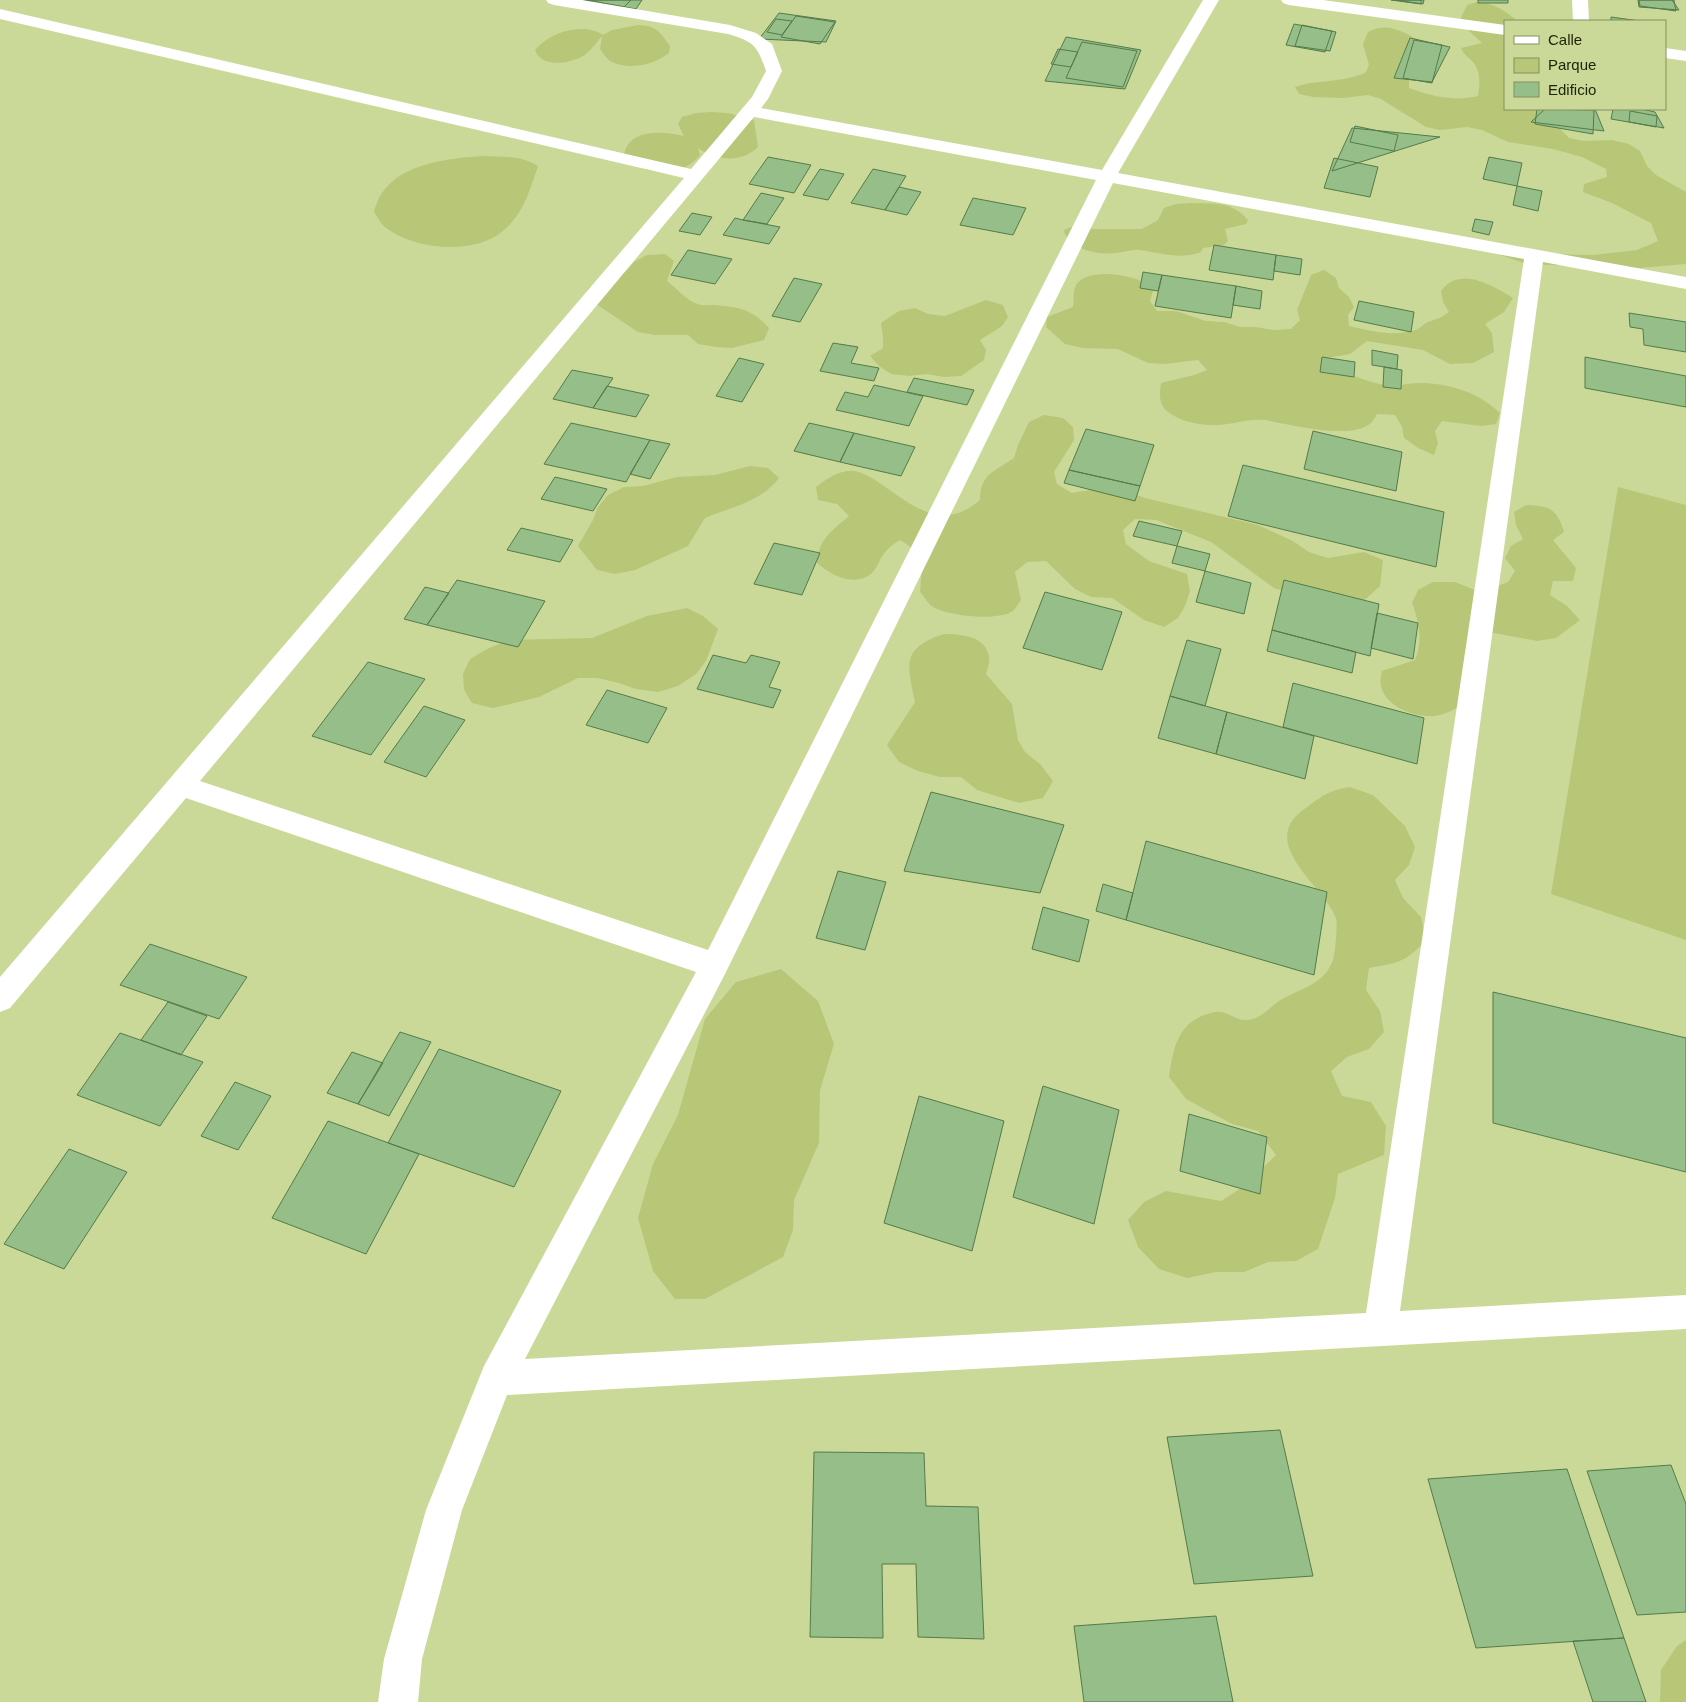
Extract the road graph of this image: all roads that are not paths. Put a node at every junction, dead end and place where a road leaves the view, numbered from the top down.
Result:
1 (554, 0) edge
2 (1212, 0) edge
3 (1289, 0) edge
4 (1580, 0) edge
5 (0, 14) edge
6 (1581, 20) edge
7 (1504, 30) edge
8 (1666, 53) edge
9 (1686, 56) edge
10 (749, 112) junction
11 (696, 175) junction
12 (1106, 177) junction
13 (1534, 255) junction
14 (1686, 283) edge
15 (181, 785) junction
16 (715, 965) junction
17 (0, 999) edge
18 (1686, 1312) edge
19 (1382, 1328) junction
20 (496, 1378) junction
21 (398, 1702) edge

1 - 10 street
2 - 12 street
3 - 7 street
4 - 6 street
5 - 11 street
8 - 9 street
10 - 11 street
10 - 12 street
11 - 15 street
12 - 13 street
12 - 16 street
13 - 14 street
13 - 19 street
15 - 16 street
15 - 17 street
16 - 20 street
18 - 19 street
19 - 20 street
20 - 21 street

